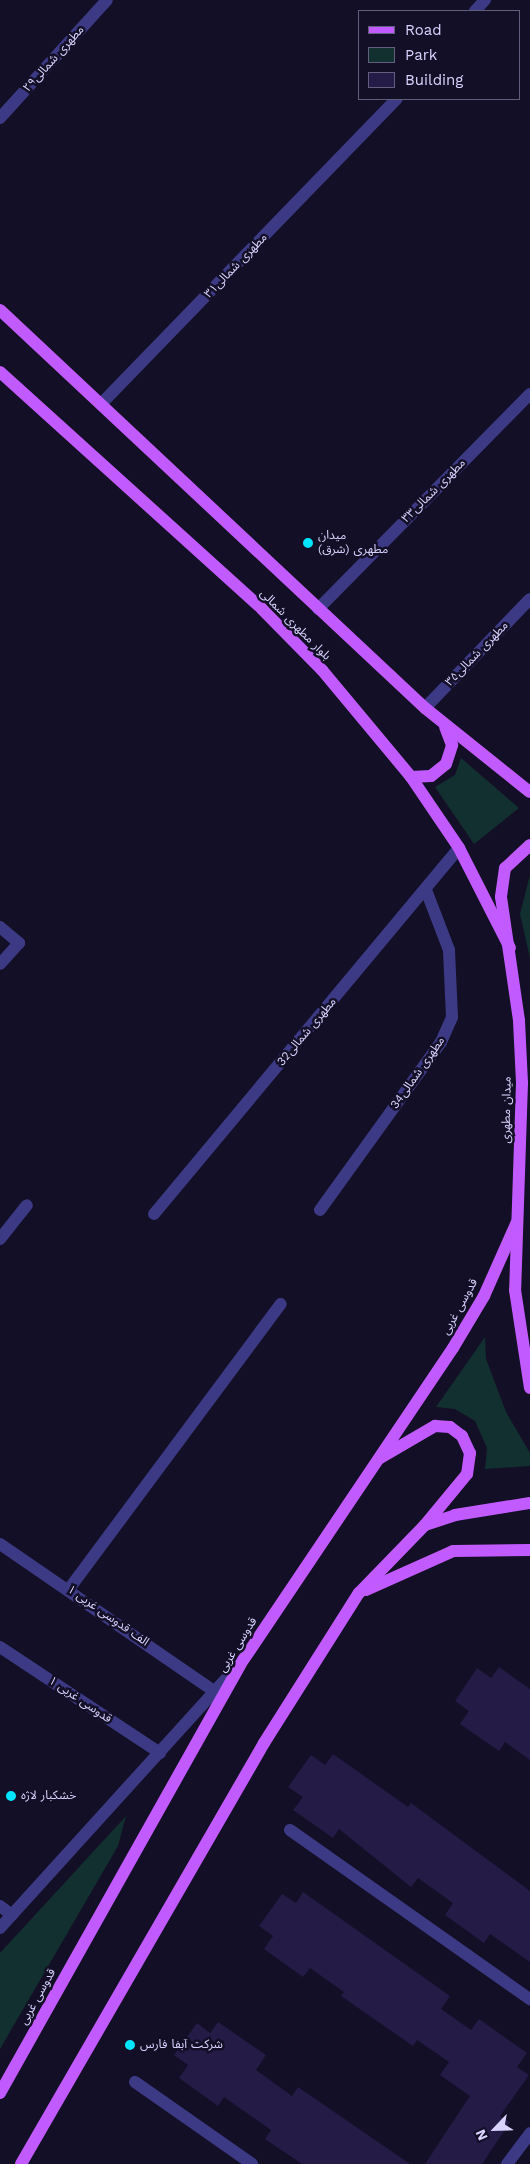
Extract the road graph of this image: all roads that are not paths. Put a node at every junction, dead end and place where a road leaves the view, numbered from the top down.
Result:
1 (107, 0) edge
2 (485, 0) edge
3 (476, 10) edge
4 (396, 100) edge
5 (0, 118) edge
6 (0, 310) edge
7 (0, 372) edge
8 (530, 394) edge
9 (101, 404) junction
10 (530, 599) edge
11 (318, 609) junction
12 (425, 708) junction
13 (445, 726) junction
14 (411, 777) junction
15 (530, 792) edge
16 (530, 845) edge
17 (459, 848) junction
18 (426, 890) junction
19 (0, 927) edge
20 (510, 948) junction
21 (0, 964) edge
22 (27, 1205) dead end
23 (320, 1210) dead end
24 (154, 1214) dead end
25 (517, 1222) junction
26 (0, 1239) edge
27 (281, 1304) dead end
28 (530, 1388) edge
29 (375, 1461) junction
30 (530, 1503) edge
31 (425, 1525) junction
32 (0, 1544) edge
33 (530, 1550) edge
34 (69, 1589) junction
35 (359, 1592) junction
36 (0, 1647) edge
37 (244, 1659) junction
38 (214, 1691) junction
39 (160, 1753) junction
40 (290, 1830) dead end
41 (0, 1906) edge
42 (12, 1915) junction
43 (0, 1928) edge
44 (530, 2000) edge
45 (135, 2082) dead end
46 (0, 2093) edge
47 (530, 2133) edge
48 (21, 2164) edge
49 (252, 2164) edge
50 (508, 2164) edge

1 - 5 street, مطهرى شمالى۲۹
2 - 3 street
4 - 9 street, مطهرى شمالى۳۱
6 - 9 main road, بلوار مطهرى شمالى
7 - 14 main road, بلوار مطهرى شمالى
8 - 11 street, مطهرى شمالى۳۳
9 - 11 main road, بلوار مطهرى شمالى
10 - 12 street, مطهرى شمالى۳۵
11 - 12 main road, بلوار مطهرى شمالى
12 - 13 main road, بلوار مطهرى شمالى
13 - 14 main road
13 - 15 main road, بلوار مطهرى شمالى
14 - 17 main road, بلوار مطهرى شمالى
16 - 20 main road, میدان مطهری
17 - 18 street, 32مطهرى شمالى
17 - 20 main road, بلوار مطهرى شمالى
18 - 23 street, 34مطهرى شمالى
18 - 24 street, 32مطهرى شمالى
19 - 21 street
20 - 25 main road, میدان مطهری
22 - 26 street
25 - 28 main road, میدان مطهری
25 - 29 main road, قدوسی غربی
27 - 34 street
29 - 31 main road
29 - 37 main road, قدوسی غربی
30 - 31 main road
31 - 35 main road
32 - 34 street, ۱ الف قدوسی غربی
33 - 35 main road
34 - 38 street, ۱ الف قدوسی غربی
35 - 48 main road
36 - 39 street, ۱ قدوسی غربی
37 - 38 street
37 - 46 main road, قدوسی غربی
38 - 39 street
39 - 42 street
40 - 44 street
41 - 42 street
42 - 43 street
45 - 49 street
47 - 50 street

